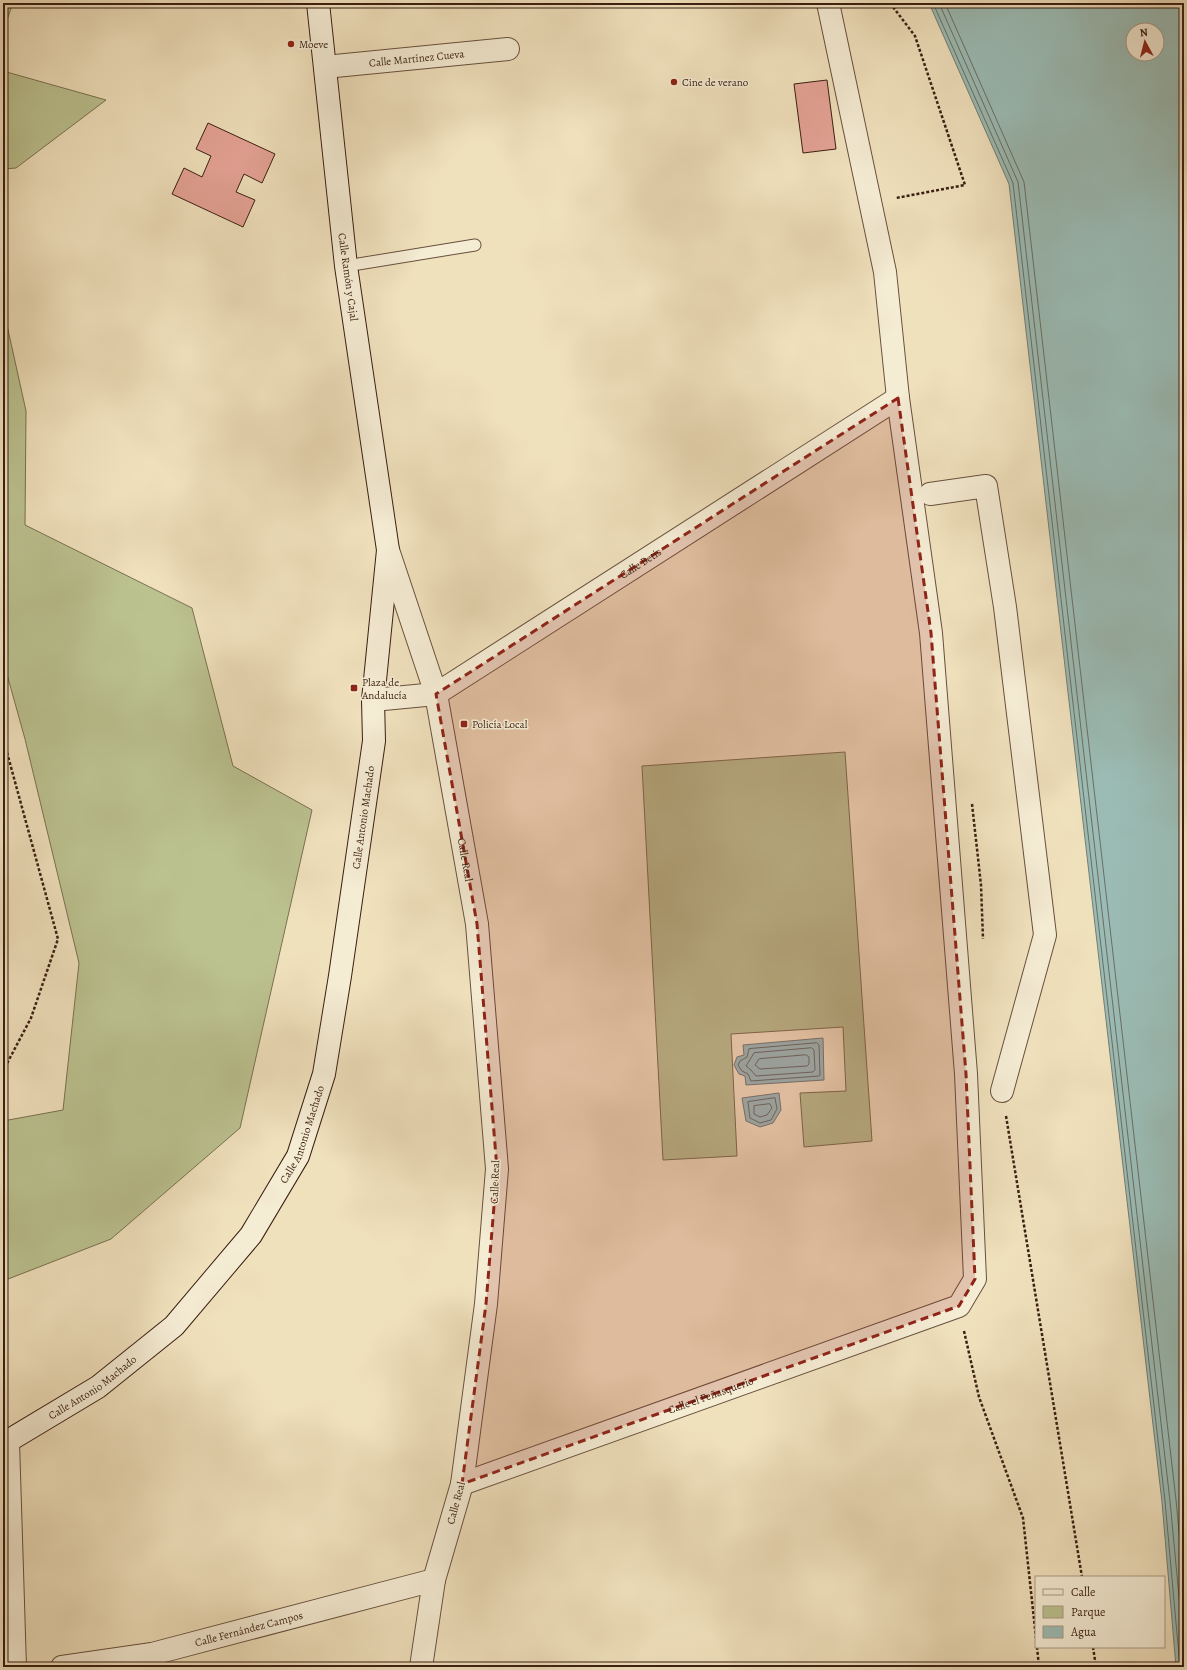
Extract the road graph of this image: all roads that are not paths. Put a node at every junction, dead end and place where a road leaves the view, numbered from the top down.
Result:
1 (318, 3) edge
2 (828, 3) edge
3 (508, 49) dead end
4 (325, 67) junction
5 (475, 245) dead end
6 (346, 266) junction
7 (898, 398) junction
8 (930, 494) dead end
9 (388, 550) junction
10 (436, 694) junction
11 (373, 700) junction
12 (1002, 1091) road end
13 (5, 1443) edge
14 (462, 1484) junction
15 (434, 1580) junction
16 (104, 1664) edge
17 (15, 1667) edge
18 (62, 1667) edge
19 (421, 1667) edge

1 - 4 street, Calle Ramón y Cajal
2 - 7 street
3 - 4 street, Calle Martínez Cueva
4 - 6 street, Calle Ramón y Cajal
5 - 6 lane
6 - 9 street, Calle Ramón y Cajal
7 - 10 street, Calle Betis
7 - 14 street, Calle el Peñasquerio
8 - 12 street
9 - 10 street
9 - 11 street
10 - 11 street, Calle Betis
10 - 14 street, Calle Real
11 - 13 street, Calle Antonio Machado
13 - 17 street
14 - 15 street, Calle Real
15 - 16 street, Calle Fernández Campos
15 - 19 street, Calle Real
16 - 18 street, Calle Fernández Campos

